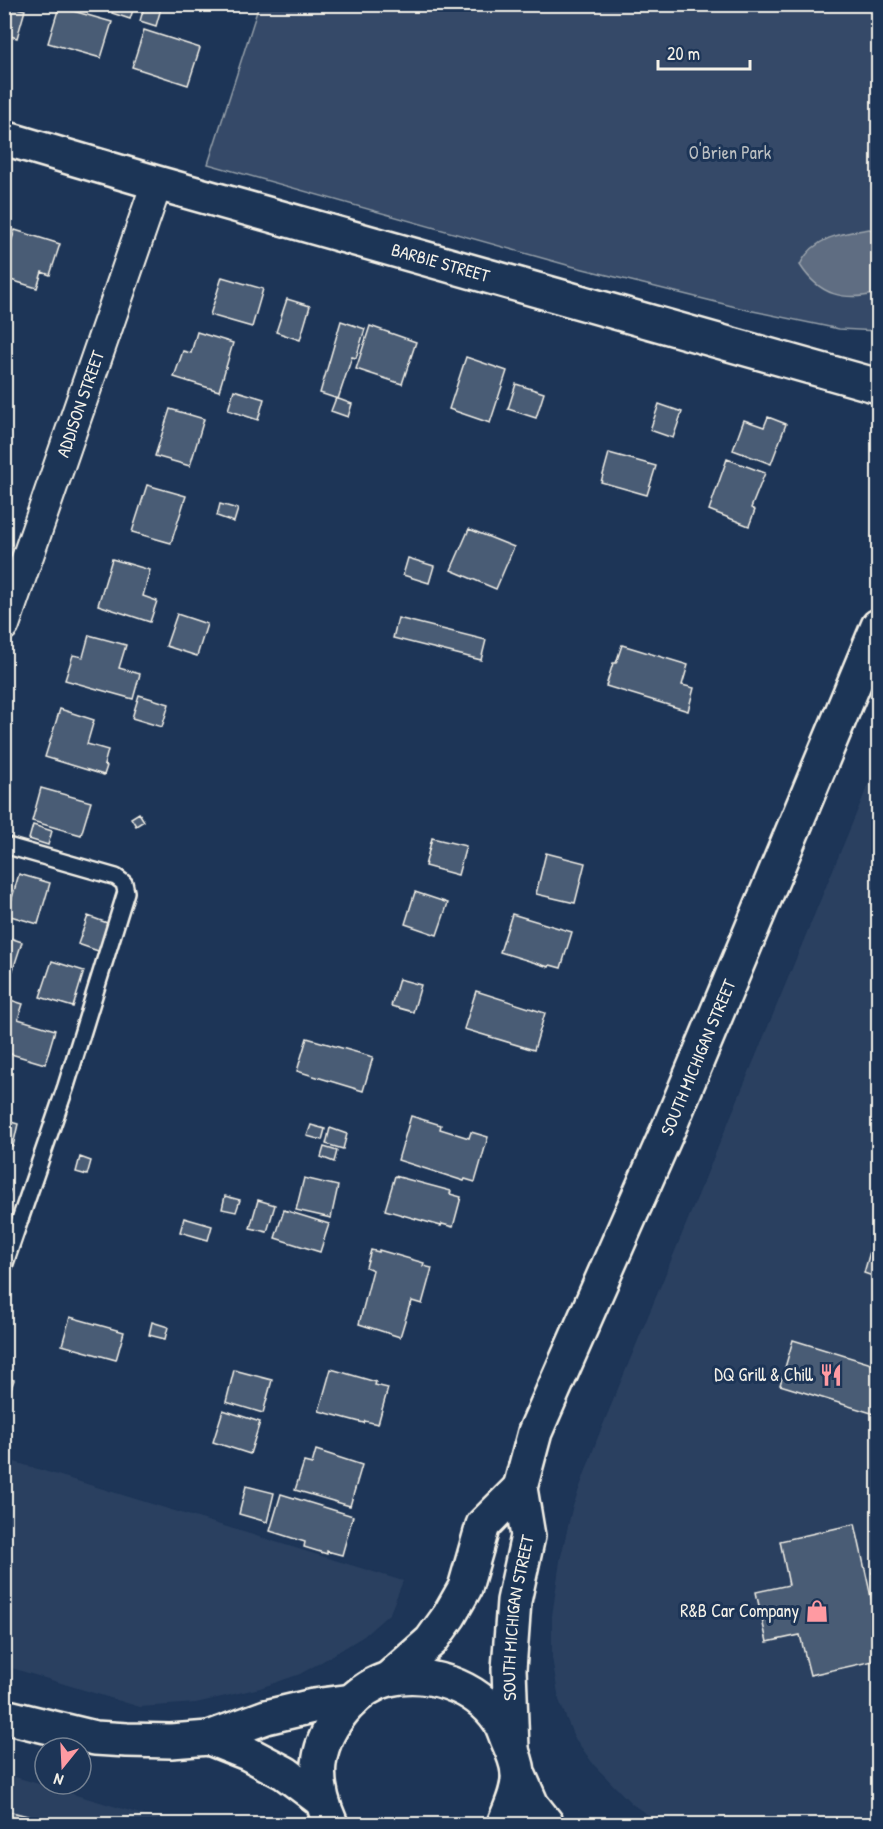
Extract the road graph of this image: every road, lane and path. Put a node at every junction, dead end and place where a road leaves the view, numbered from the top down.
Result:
1 (4, 138) edge
2 (157, 183) junction
3 (879, 386) edge
4 (15, 559) edge
5 (4, 625) edge
6 (879, 626) edge
7 (4, 845) edge
8 (4, 1266) edge
9 (520, 1488) junction
10 (388, 1680) junction
11 (352, 1701) junction
12 (4, 1716) edge
13 (209, 1738) junction
14 (515, 1761) junction
15 (328, 1818) edge
16 (504, 1824) edge
17 (548, 1824) edge

1 - 2 main road, BARBIE STREET
2 - 3 main road, BARBIE STREET
2 - 4 street, ADDISON STREET
4 - 5 street, ADDISON STREET
6 - 9 main road, SOUTH MICHIGAN STREET
7 - 8 lane
9 - 10 main road
9 - 14 main road, SOUTH MICHIGAN STREET
10 - 11 main road
10 - 14 main road
11 - 13 main road
11 - 15 main road
12 - 13 main road
13 - 15 main road
14 - 16 main road
14 - 17 main road

